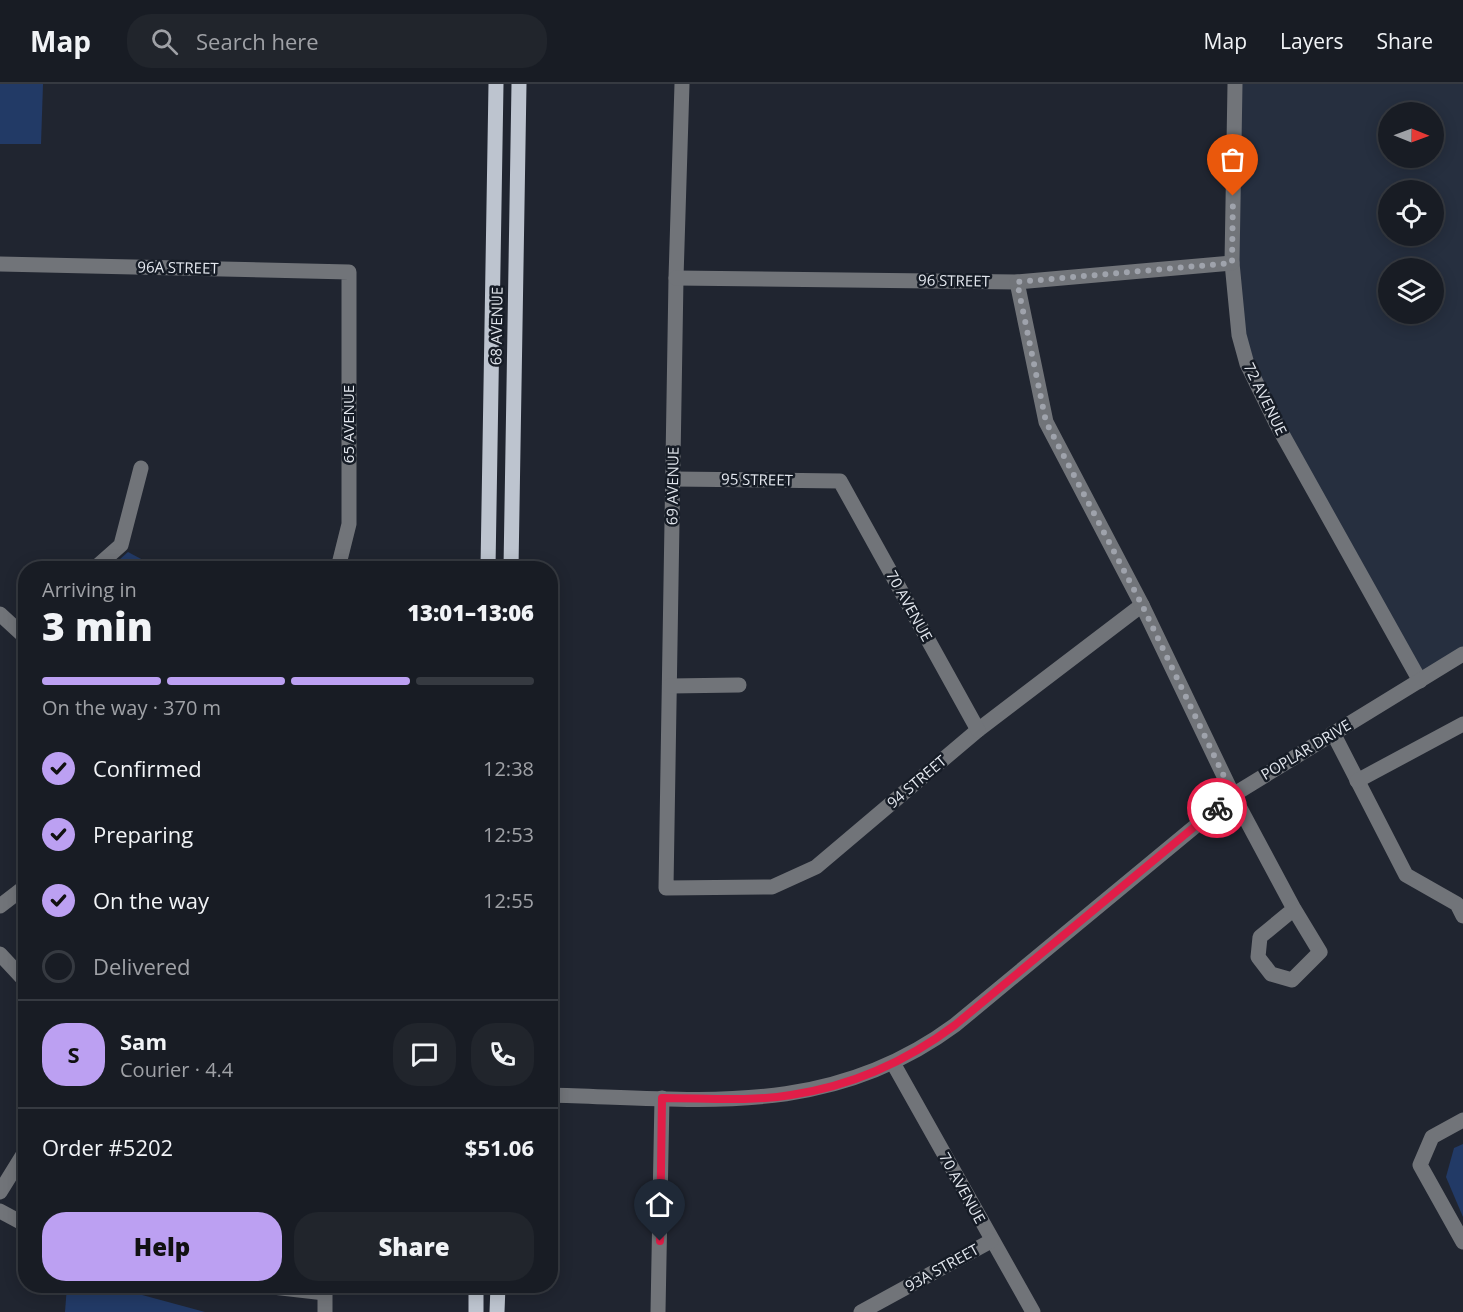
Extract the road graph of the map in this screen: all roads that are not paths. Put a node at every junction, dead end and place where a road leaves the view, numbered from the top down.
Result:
1 (496, 84) edge
2 (519, 84) edge
3 (682, 84) edge
4 (1235, 84) edge
5 (1232, 263) junction
6 (0, 264) edge
7 (676, 278) junction
8 (349, 279) joint
9 (1017, 282) junction
10 (141, 468) dead end
11 (673, 479) junction
12 (840, 481) joint
13 (103, 561) edge
14 (340, 561) edge
15 (488, 561) edge
16 (511, 561) edge
17 (1142, 605) junction
18 (0, 614) edge
19 (18, 630) edge
20 (1463, 654) edge
21 (1420, 681) junction
22 (739, 685) dead end
23 (670, 686) junction
24 (1463, 724) edge
25 (978, 730) junction
26 (1333, 733) junction
27 (1358, 781) junction
28 (1233, 795) junction
29 (666, 888) joint
30 (18, 892) edge
31 (0, 906) edge
32 (1294, 909) junction
33 (1463, 916) edge
34 (0, 954) edge
35 (18, 973) edge
36 (892, 1063) junction
37 (558, 1095) edge
38 (662, 1098) junction
39 (1463, 1120) edge
40 (18, 1163) edge
41 (0, 1192) edge
42 (0, 1211) edge
43 (18, 1221) edge
44 (991, 1241) junction
45 (1463, 1242) edge
46 (476, 1293) edge
47 (498, 1293) edge
48 (476, 1312) edge
49 (497, 1312) edge
50 (658, 1312) edge
51 (861, 1312) edge
52 (1033, 1312) edge

1 - 15 main road, 68 AVENUE
2 - 16 main road, 68 AVENUE
3 - 7 street, 69 AVENUE
4 - 5 street, 72 AVENUE
5 - 9 street, 96 STREET
5 - 21 street, 72 AVENUE
6 - 8 street, 96A STREET
7 - 9 street, 96 STREET
7 - 11 street, 69 AVENUE
8 - 14 street, 65 AVENUE
9 - 17 street
10 - 13 street
11 - 12 street, 95 STREET
11 - 23 street, 69 AVENUE
12 - 25 street, 70 AVENUE
17 - 25 street, 94 STREET
17 - 28 street
18 - 19 street
20 - 21 street, POPLAR DRIVE
21 - 26 street, POPLAR DRIVE
22 - 23 street
23 - 29 street, 69 AVENUE
24 - 27 street
25 - 29 street, 94 STREET
26 - 27 street
26 - 28 street, POPLAR DRIVE
27 - 33 street
28 - 32 street
28 - 36 street, POPLAR DRIVE
30 - 31 street
32 - 32 street
34 - 35 street
36 - 38 street, POPLAR DRIVE
36 - 44 street, 70 AVENUE
37 - 38 street, POPLAR DRIVE
38 - 50 street
39 - 45 street
40 - 41 street
42 - 43 street
44 - 51 street, 93A STREET
44 - 52 street, 70 AVENUE
46 - 48 main road
47 - 49 main road

